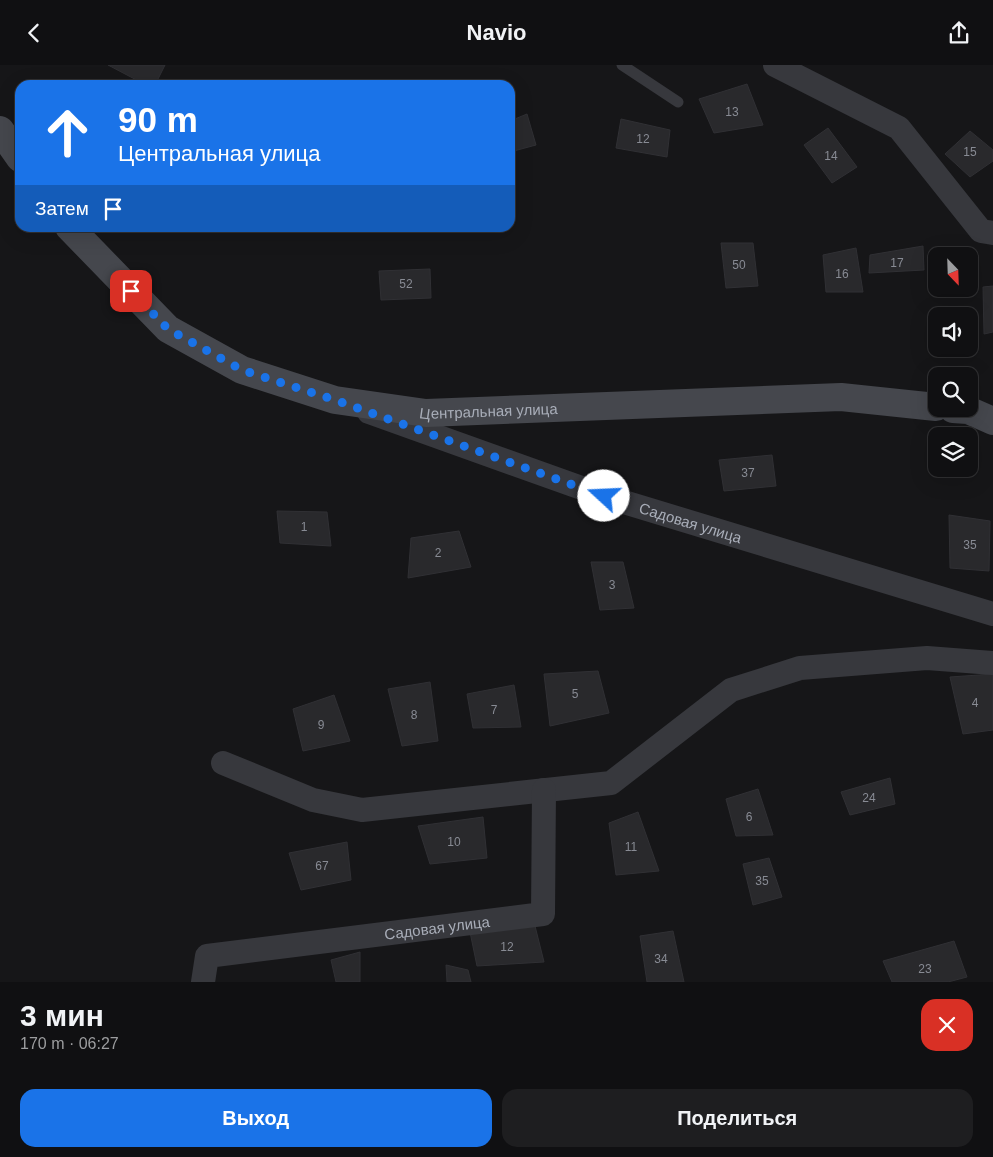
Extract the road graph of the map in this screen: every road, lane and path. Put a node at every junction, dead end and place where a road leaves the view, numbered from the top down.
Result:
1 (622, 65) edge
2 (776, 65) edge
3 (678, 102) dead end
4 (0, 130) edge
5 (15, 151) edge
6 (74, 232) edge
7 (993, 233) edge
8 (335, 400) junction
9 (928, 406) edge
10 (978, 414) edge
11 (993, 421) edge
12 (993, 614) edge
13 (993, 663) edge
14 (223, 763) dead end
15 (544, 790) junction
16 (203, 982) edge

1 - 3 lane
2 - 7 street
4 - 5 street
6 - 8 street, Центральная улица
8 - 9 street, Центральная улица
8 - 12 street, Садовая улица
10 - 11 street
13 - 15 street
14 - 15 street
15 - 16 street, Садовая улица

